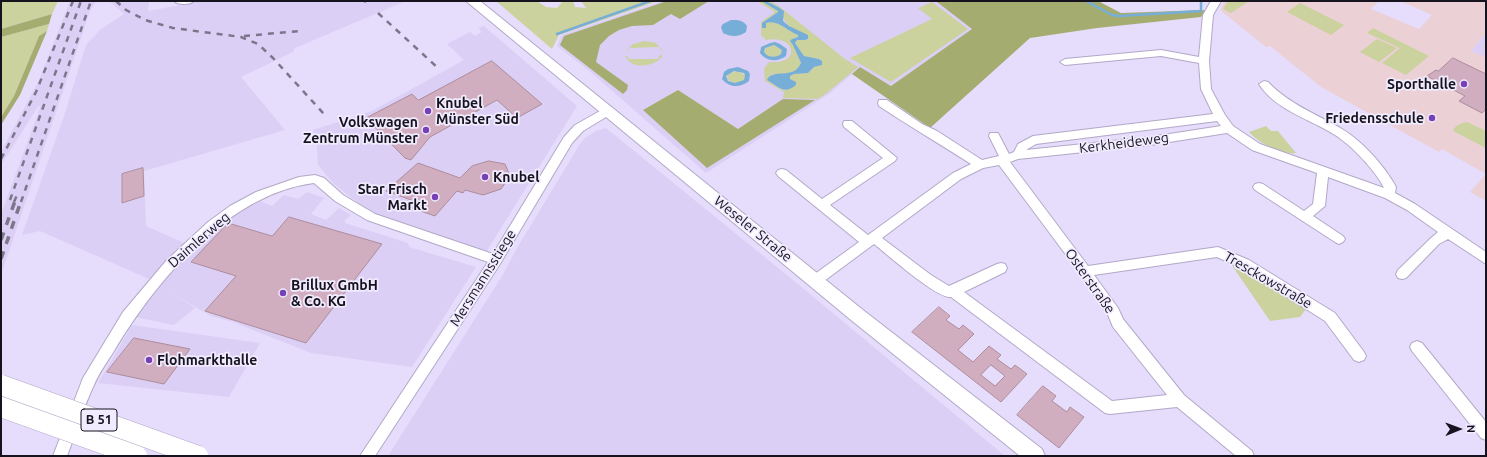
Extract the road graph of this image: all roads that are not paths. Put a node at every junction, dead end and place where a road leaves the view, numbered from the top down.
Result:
1 (179, 1) edge
2 (189, 1) edge
3 (472, 1) edge
4 (1216, 1) edge
5 (1204, 61) junction
6 (1065, 62) dead end
7 (1264, 84) dead end
8 (883, 103) dead end
9 (607, 111) junction
10 (1220, 118) junction
11 (848, 124) dead end
12 (1229, 129) junction
13 (994, 136) dead end
14 (1018, 155) junction
15 (1004, 160) junction
16 (980, 164) junction
17 (1323, 171) junction
18 (782, 173) dead end
19 (1259, 187) dead end
20 (1389, 195) junction
21 (822, 205) junction
22 (1304, 217) junction
23 (1448, 232) junction
24 (870, 239) junction
25 (1339, 239) dead end
26 (1486, 258) edge
27 (496, 260) junction
28 (1001, 268) dead end
29 (1085, 271) junction
30 (1402, 274) dead end
31 (816, 280) junction
32 (950, 292) junction
33 (1417, 348) dead end
34 (1359, 356) dead end
35 (1, 385) edge
36 (1179, 400) junction
37 (1, 406) edge
38 (1486, 433) edge
39 (60, 456) edge
40 (137, 456) edge
41 (198, 456) edge
42 (368, 456) edge
43 (1035, 456) edge
44 (1247, 456) edge

1 - 2 street
3 - 9 main road, Weseler Straße
4 - 5 street
5 - 6 street
5 - 10 street
7 - 20 street
8 - 16 street
9 - 27 street, Mersmannsstiege
9 - 31 main road, Weseler Straße
10 - 12 street
10 - 14 street, Kerkheideweg
11 - 21 street
12 - 14 street, Kerkheideweg
12 - 17 street
13 - 15 street
14 - 15 street, Kerkheideweg
15 - 16 street, Kerkheideweg
15 - 29 street, Osterstraße
16 - 24 street, Kerkheideweg
17 - 20 street
17 - 22 street
18 - 21 street
19 - 22 street
20 - 23 street
21 - 24 street
22 - 25 street
23 - 26 street
23 - 30 street
24 - 31 street, Kerkheideweg
24 - 32 street
27 - 39 street, Daimlerweg
27 - 42 street, Mersmannsstiege
28 - 32 street
29 - 34 street, Tresckowstraße
29 - 36 street, Osterstraße
31 - 43 main road, Weseler Straße
32 - 36 street
33 - 38 street
35 - 41 highway, B 51, bridge
36 - 44 street, Osterstraße
37 - 40 highway, B 51, bridge

